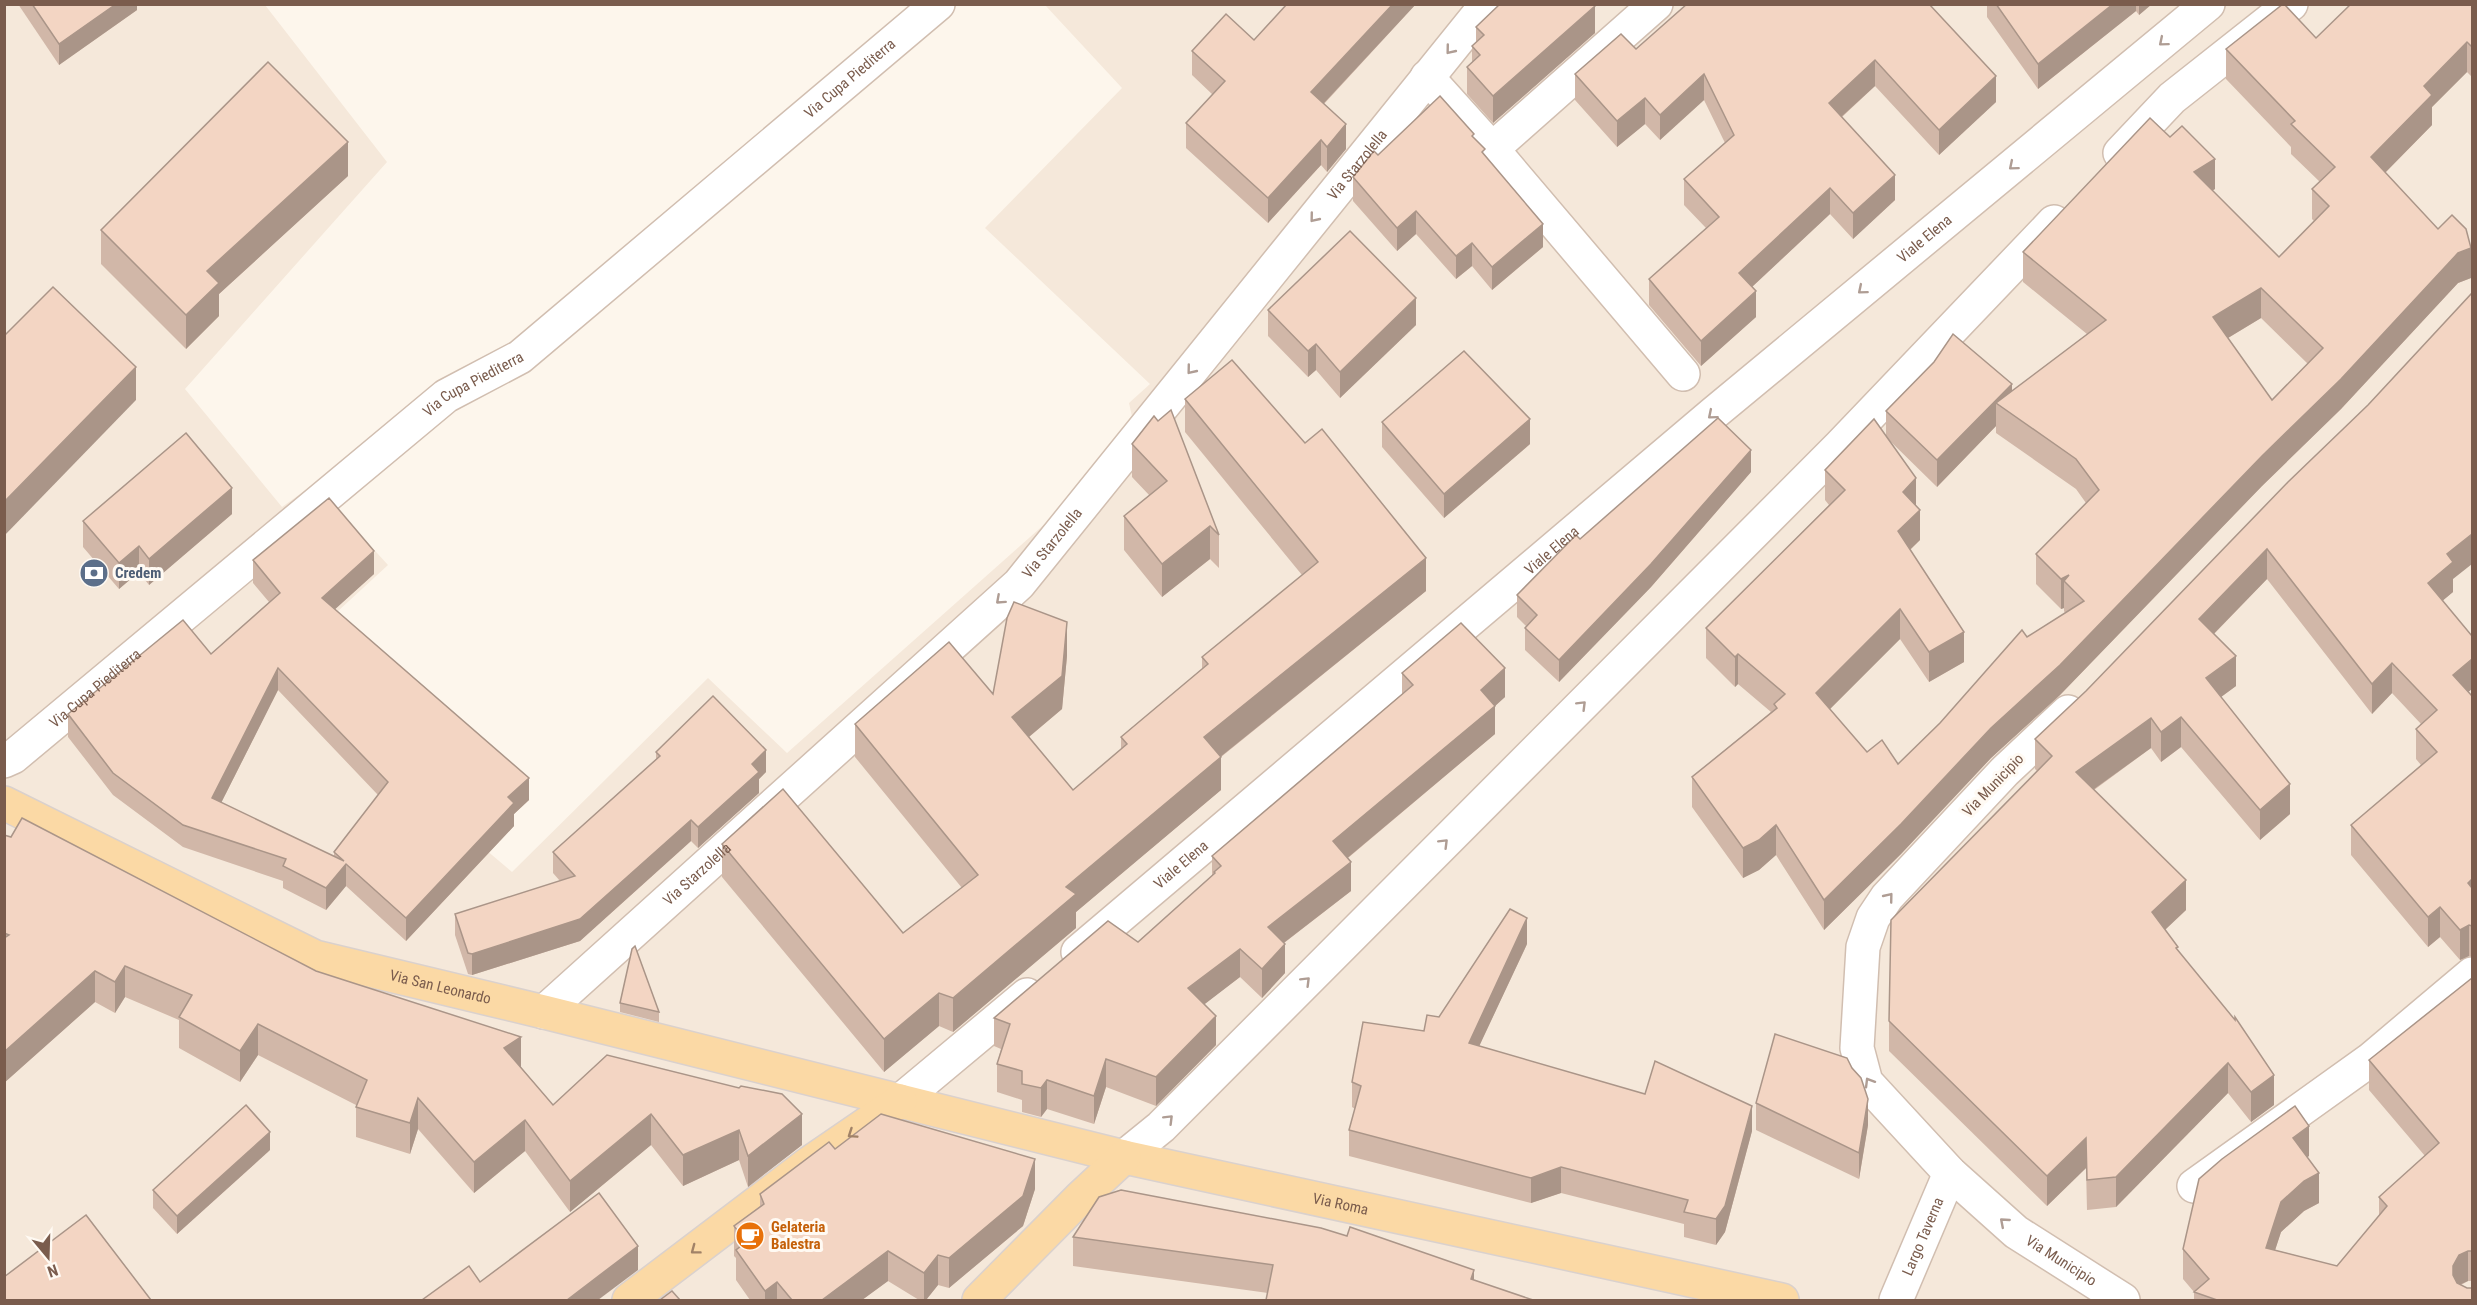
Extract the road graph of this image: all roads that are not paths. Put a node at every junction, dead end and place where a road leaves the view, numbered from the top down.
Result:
1 (939, 4) edge
2 (1487, 4) edge
3 (1656, 4) edge
4 (2208, 4) edge
5 (2291, 4) edge
6 (1428, 77) junction
7 (1492, 149) junction
8 (2099, 175) edge
9 (2075, 200) edge
10 (1683, 374) dead end
11 (2089, 691) edge
12 (4, 761) edge
13 (4, 803) edge
14 (2472, 974) edge
15 (544, 1011) junction
16 (900, 1101) junction
17 (1124, 1157) junction
18 (1950, 1173) junction
19 (2194, 1186) dead end
20 (629, 1300) edge
21 (979, 1300) edge
22 (1782, 1300) edge
23 (1896, 1300) edge
24 (2123, 1300) edge

1 - 12 street, Via Cupa Piediterra
2 -> 6 street, Via Starzolella
3 - 7 street
4 -> 16 street, Viale Elena
5 - 8 street
6 - 7 street
6 -> 15 street, Via Starzolella
7 - 10 street
17 -> 9 street
18 -> 11 street, Via Municipio
13 - 15 main road, Via San Leonardo
14 - 19 street
15 - 16 main road, Via San Leonardo
16 - 17 main road, Via Roma
16 -> 20 main road
17 - 21 main road
17 - 22 main road, Via Roma
18 - 23 street, Largo Taverna
24 -> 18 street, Via Municipio

